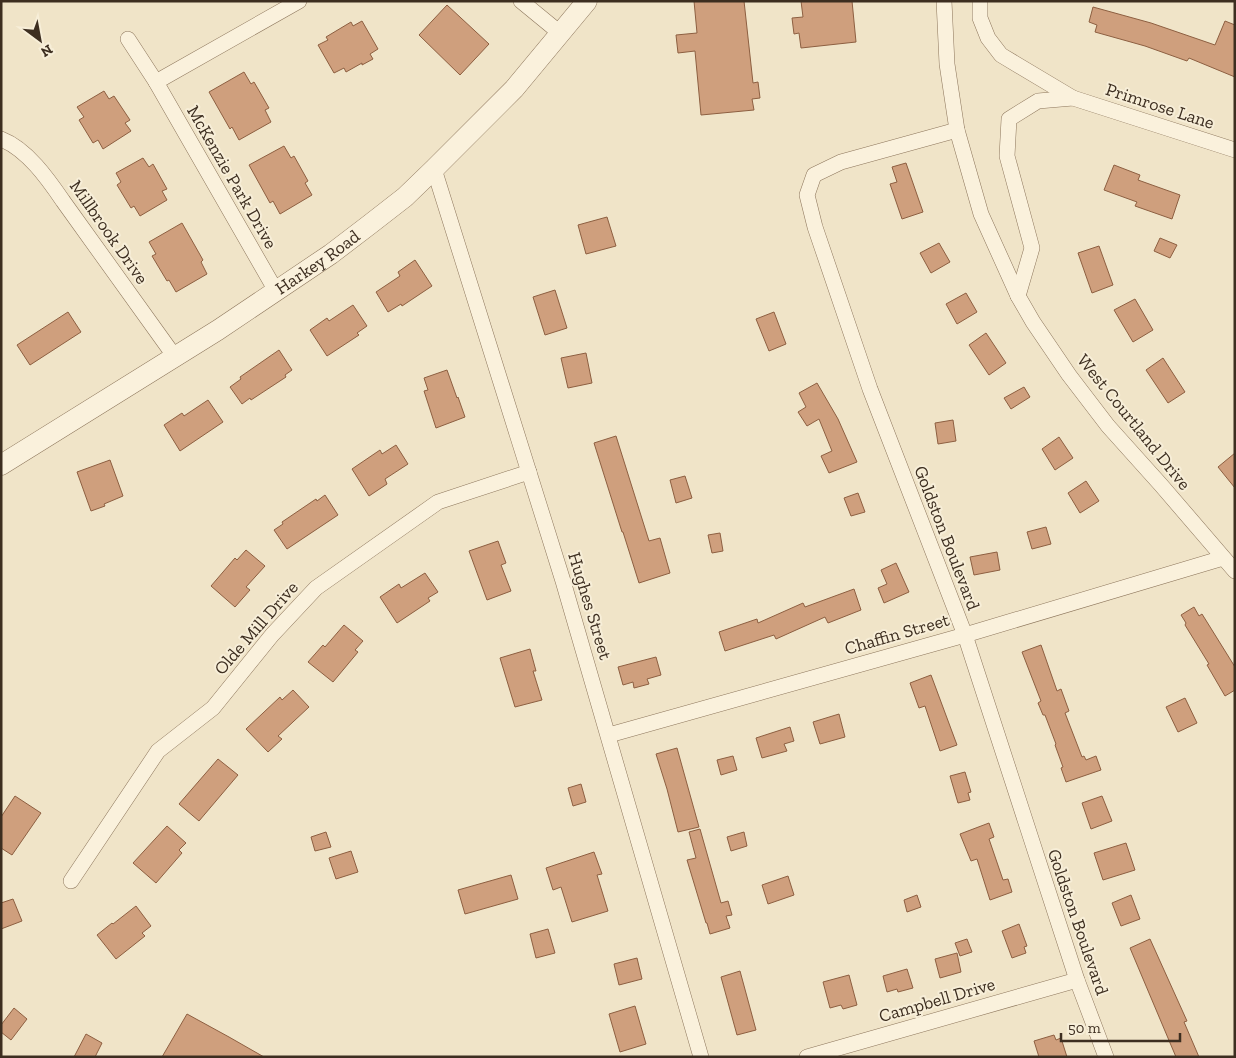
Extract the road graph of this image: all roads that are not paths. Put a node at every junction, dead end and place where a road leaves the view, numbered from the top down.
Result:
1 (299, 1) edge
2 (521, 1) edge
3 (587, 1) edge
4 (944, 1) edge
5 (980, 1) edge
6 (560, 33) junction
7 (128, 39) dead end
8 (156, 82) junction
9 (1073, 98) junction
10 (957, 130) junction
11 (1, 139) edge
12 (1235, 150) edge
13 (434, 169) junction
14 (276, 291) junction
15 (1018, 296) junction
16 (176, 357) junction
17 (1, 465) edge
18 (529, 472) junction
19 (1223, 558) junction
20 (1235, 572) edge
21 (965, 635) junction
22 (608, 735) junction
23 (71, 880) dead end
24 (1077, 980) junction
25 (701, 1057) edge
26 (807, 1057) edge
27 (1106, 1057) edge

1 - 8 street
2 - 6 street
3 - 6 street, Harkey Road
4 - 10 street, West Courtland Drive
5 - 9 street, Primrose Lane
6 - 13 street, Harkey Road
7 - 8 street, McKenzie Park Drive
8 - 14 street, McKenzie Park Drive
9 - 12 street, Primrose Lane
9 - 15 street, Primrose Lane
10 - 15 street, West Courtland Drive
10 - 21 street, Goldston Boulevard
11 - 16 street, Millbrook Drive
13 - 14 street, Harkey Road
13 - 18 street, Hughes Street
14 - 16 street, Harkey Road
15 - 19 street, West Courtland Drive
16 - 17 street, Harkey Road
18 - 22 street, Hughes Street
18 - 23 street, Olde Mill Drive
19 - 20 street, West Courtland Drive
19 - 21 street, Chaffin Street
21 - 22 street, Chaffin Street
21 - 24 street, Goldston Boulevard
22 - 25 street, Hughes Street
24 - 26 street, Campbell Drive
24 - 27 street, Goldston Boulevard

